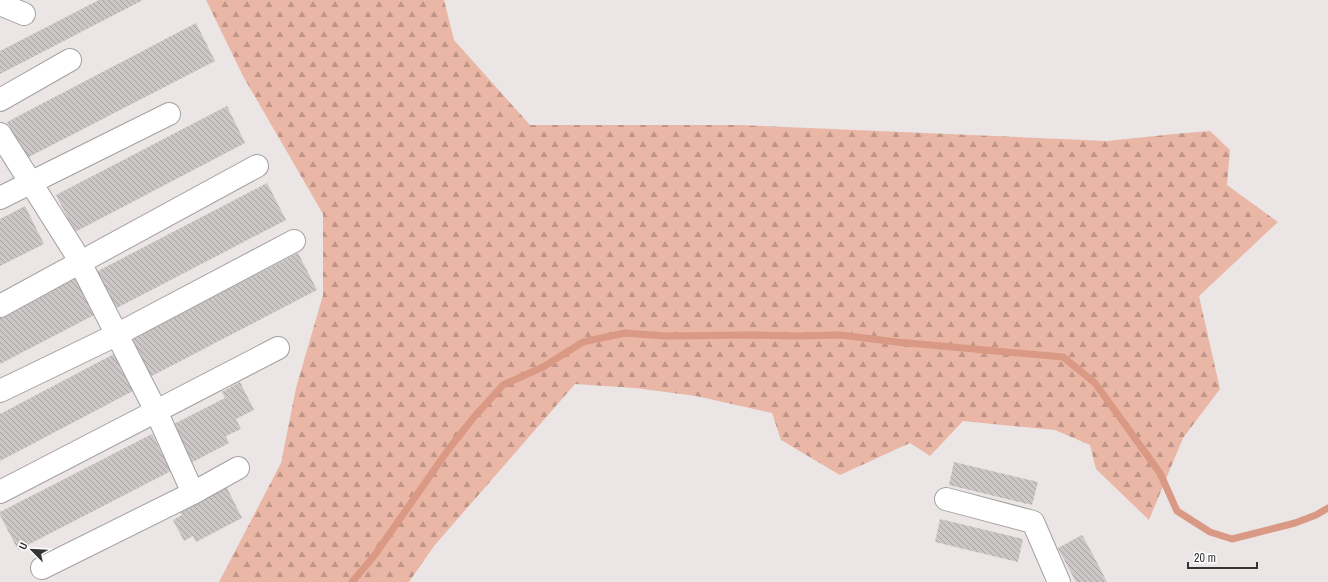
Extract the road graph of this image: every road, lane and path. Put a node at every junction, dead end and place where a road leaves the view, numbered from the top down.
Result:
1 (0, 4) edge
2 (24, 14) dead end
3 (70, 60) dead end
4 (0, 100) edge
5 (169, 114) dead end
6 (0, 134) edge
7 (257, 166) dead end
8 (31, 183) junction
9 (0, 198) edge
10 (294, 241) dead end
11 (80, 263) junction
12 (0, 306) edge
13 (116, 334) junction
14 (278, 348) dead end
15 (0, 391) edge
16 (156, 411) junction
17 (238, 468) dead end
18 (0, 492) edge
19 (193, 493) junction
20 (946, 499) dead end
21 (42, 568) dead end
22 (1059, 582) edge

1 - 2 street
3 - 4 street
5 - 8 street
6 - 8 street
7 - 11 street
8 - 9 street
8 - 11 street
10 - 13 street
11 - 12 street
11 - 13 street
13 - 15 street
13 - 16 street
14 - 16 street
16 - 18 street
16 - 19 street
17 - 19 street
19 - 21 street
20 - 22 street

